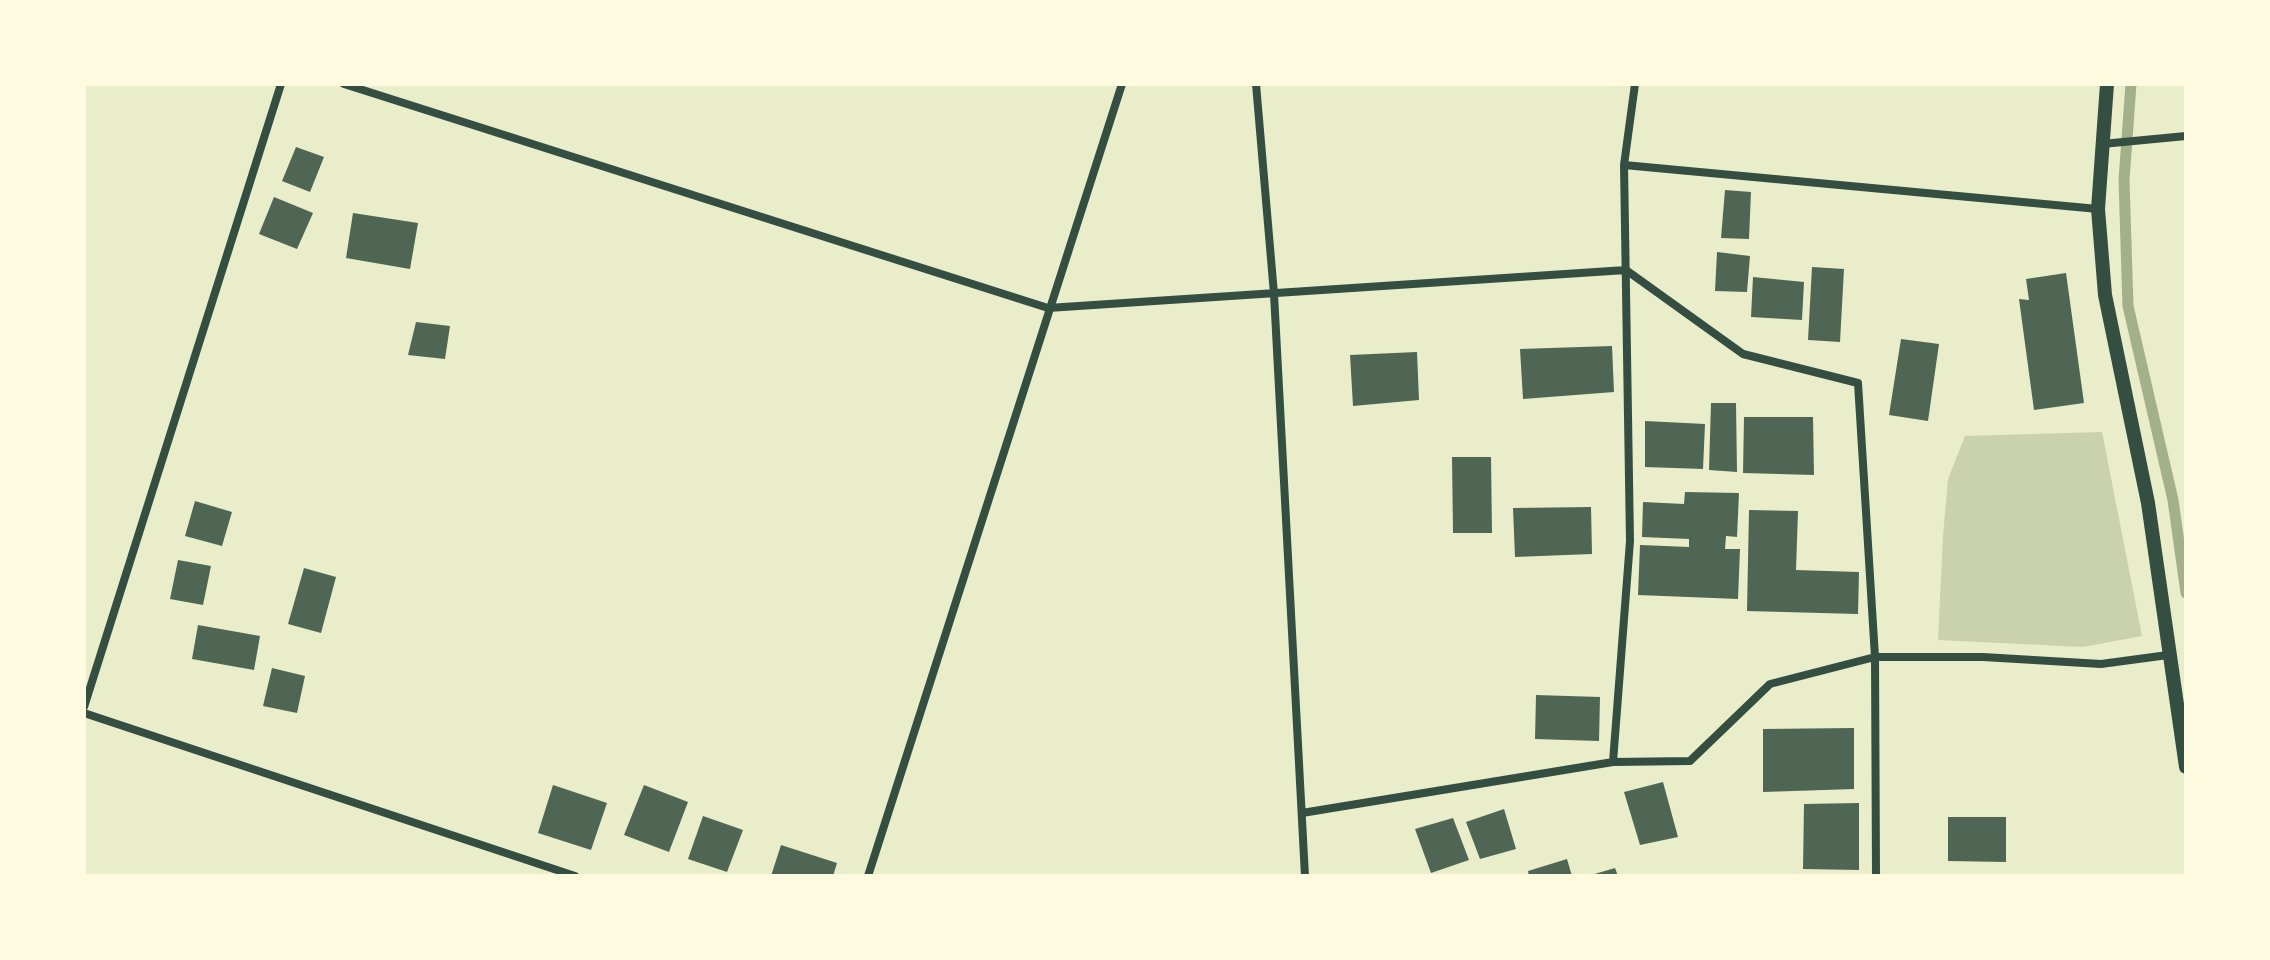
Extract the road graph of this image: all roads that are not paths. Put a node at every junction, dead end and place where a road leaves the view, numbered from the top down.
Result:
1 (281, 84) edge
2 (344, 84) edge
3 (1122, 84) edge
4 (1256, 84) edge
5 (1635, 84) edge
6 (2107, 84) edge
7 (2186, 136) edge
8 (2102, 144) junction
9 (1624, 165) junction
10 (2098, 209) junction
11 (1626, 270) junction
12 (1274, 294) junction
13 (1048, 308) junction
14 (2168, 655) junction
15 (1875, 657) junction
16 (84, 707) edge
17 (84, 713) edge
18 (1613, 762) junction
19 (2186, 767) edge
20 (1302, 813) junction
21 (575, 876) edge
22 (868, 876) edge
23 (1305, 876) edge
24 (1876, 876) edge

1 - 16 street
2 - 13 street
3 - 13 street
4 - 12 street
5 - 9 street
6 - 8 street
7 - 8 street
8 - 10 street
9 - 10 street
9 - 11 street
10 - 14 street
11 - 12 street
11 - 15 street
11 - 18 street
12 - 13 street
12 - 20 street
13 - 22 street
14 - 15 street
14 - 19 street
15 - 18 street
15 - 24 street
17 - 21 street
18 - 20 street
20 - 23 street

